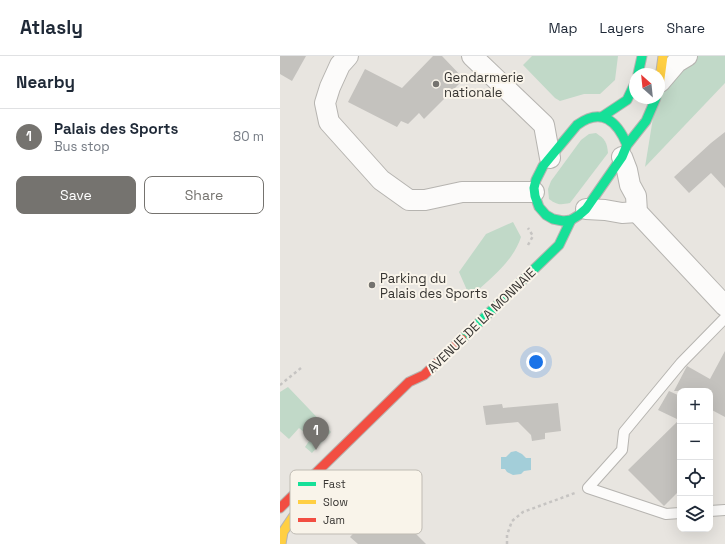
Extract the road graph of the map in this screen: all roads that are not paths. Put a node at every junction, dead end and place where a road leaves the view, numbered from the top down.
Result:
1 (348, 56) edge
2 (472, 56) edge
3 (642, 56) edge
4 (663, 56) edge
5 (686, 56) edge
6 (639, 68) edge
7 (661, 68) edge
8 (665, 79) edge
9 (629, 96) edge
10 (654, 104) edge
11 (603, 116) junction
12 (578, 123) junction
13 (544, 125) junction
14 (624, 151) junction
15 (550, 158) junction
16 (534, 192) junction
17 (637, 212) junction
18 (578, 215) junction
19 (543, 247) dead end
20 (539, 264) junction
21 (725, 306) edge
22 (725, 318) edge
23 (424, 375) junction
24 (423, 388) dead end
25 (318, 470) edge
26 (290, 497) edge
27 (281, 506) edge
28 (725, 510) edge
29 (713, 511) edge
30 (677, 513) edge
31 (290, 522) edge
32 (281, 544) edge

1 - 16 street
2 - 13 street
3 - 6 street
4 - 7 street, AVENUE DE LA MONNAIE
5 - 8 street
9 - 11 street
10 - 14 street, AVENUE DE LA MONNAIE
11 - 12 street
11 - 14 street
12 - 13 street
12 - 15 street
13 - 15 street
14 - 17 street
14 - 18 street, AVENUE DE LA MONNAIE
15 - 16 street
16 - 18 street
17 - 18 street
17 - 21 street
18 - 20 street, AVENUE DE LA MONNAIE
19 - 20 street, AVENUE DE LA MONNAIE
20 - 23 street, AVENUE DE LA MONNAIE
22 - 30 lane
23 - 24 street, AVENUE DE LA MONNAIE
23 - 25 street, AVENUE DE LA MONNAIE
26 - 27 street, AVENUE DE LA MONNAIE
28 - 29 lane
31 - 32 street

